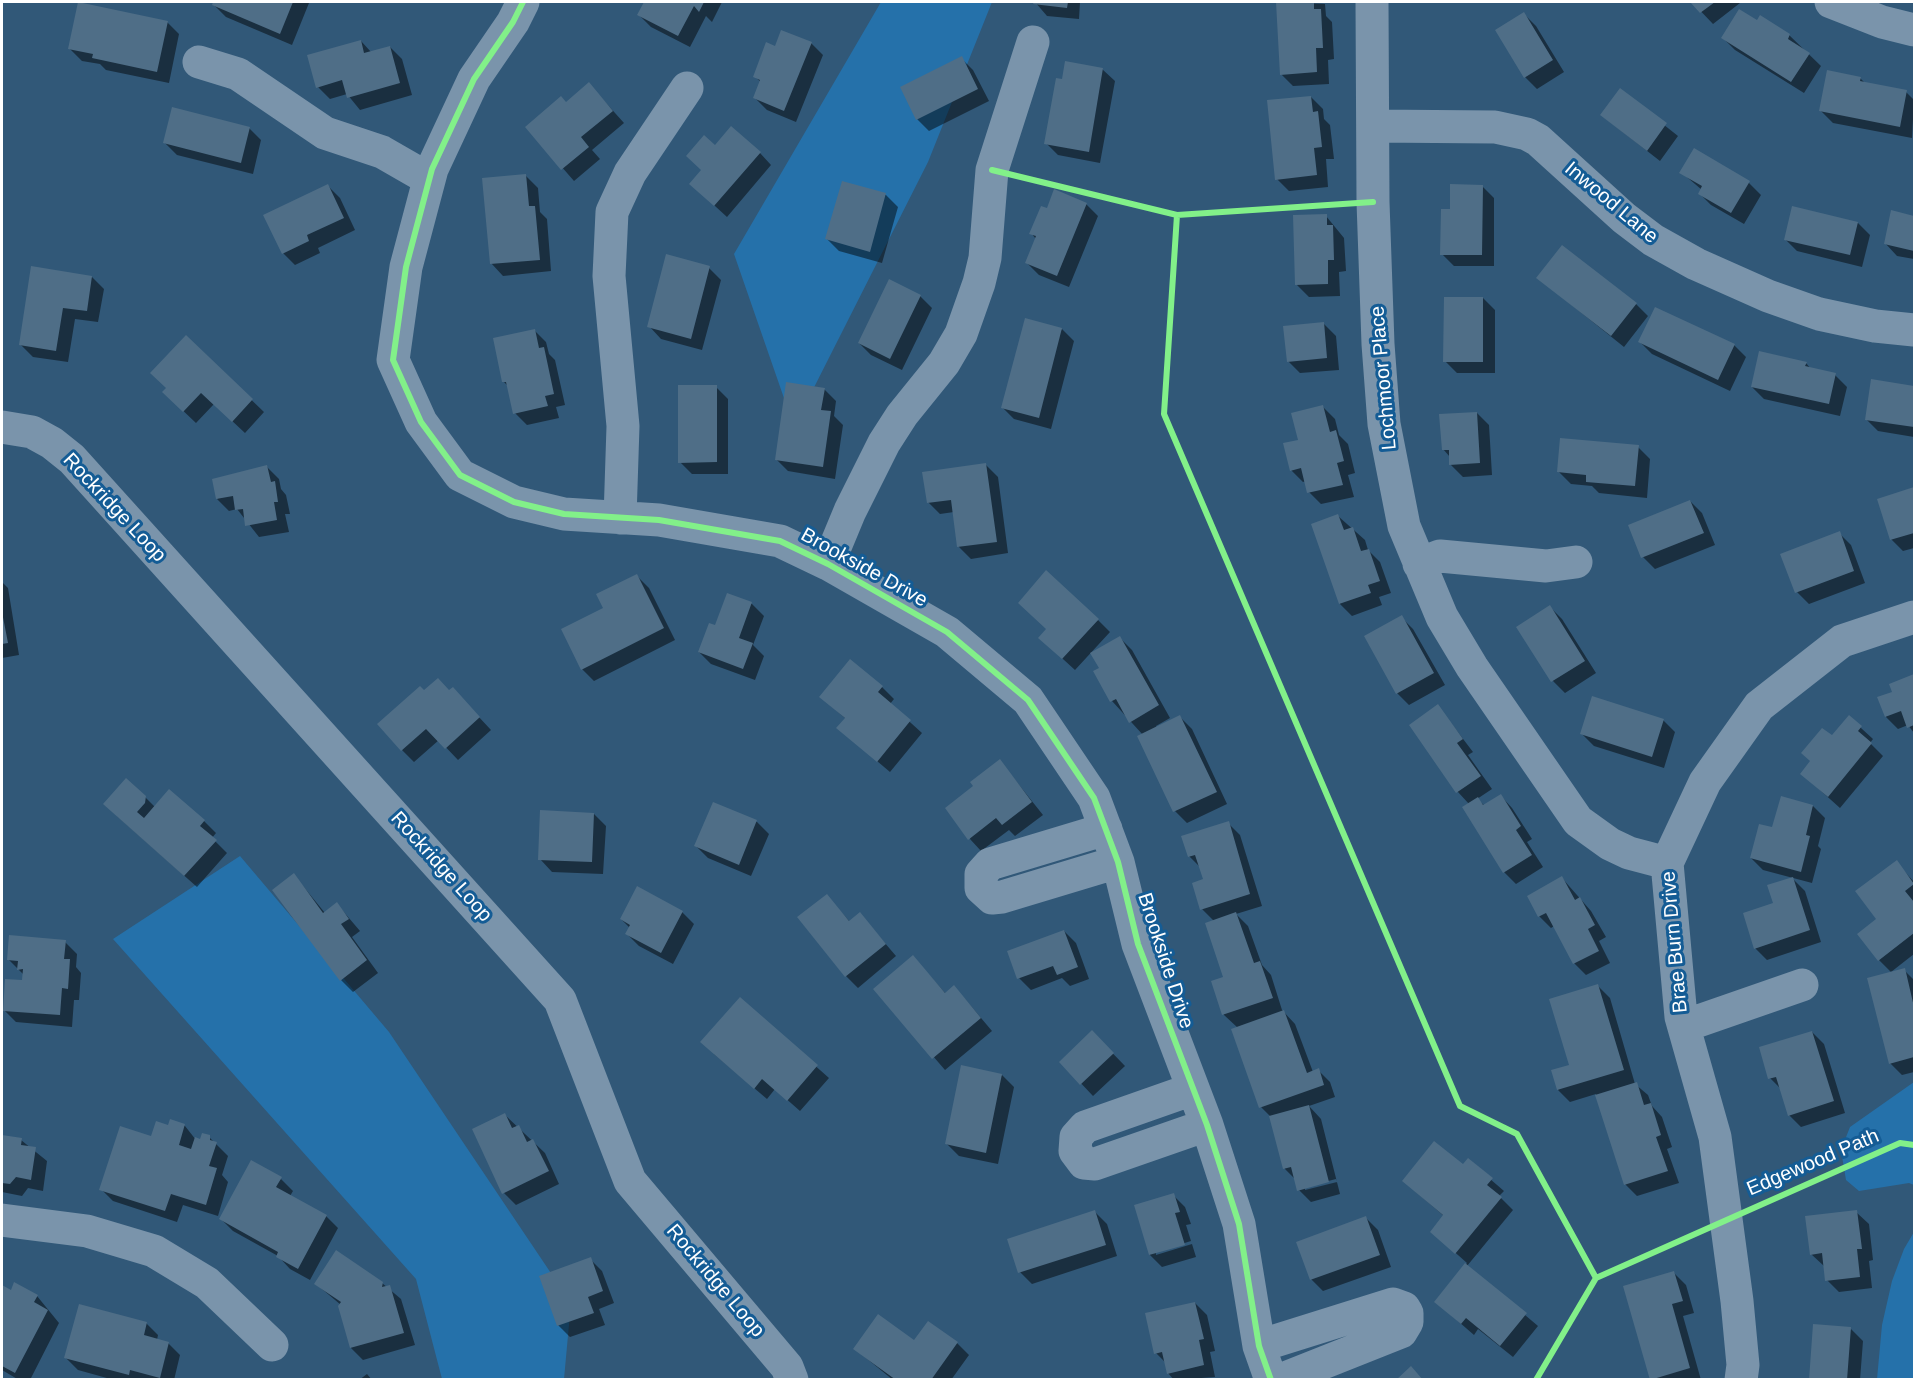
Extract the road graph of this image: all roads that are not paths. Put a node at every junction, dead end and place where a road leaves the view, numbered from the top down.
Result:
1 (523, 2) edge
2 (1372, 2) edge
3 (1831, 2) edge
4 (1914, 30) edge
5 (1033, 42) dead end
6 (199, 62) dead end
7 (687, 88) dead end
8 (1374, 126) junction
9 (429, 179) junction
10 (1914, 330) edge
11 (2, 427) edge
12 (620, 518) junction
13 (1576, 561) dead end
14 (828, 564) junction
15 (1419, 564) junction
16 (1914, 617) edge
17 (1106, 829) junction
18 (1118, 862) junction
19 (1667, 863) junction
20 (1802, 985) dead end
21 (1684, 1026) junction
22 (1193, 1089) junction
23 (1207, 1125) junction
24 (2, 1220) edge
25 (272, 1345) dead end
26 (1263, 1370) edge
27 (792, 1380) edge
28 (1741, 1380) edge

1 - 9 street, Brookside Drive
2 - 8 street, Lochmoor Place
3 - 4 street
5 - 14 street
6 - 9 street
7 - 12 street
8 - 10 street, Inwood Lane
8 - 15 street, Lochmoor Place
9 - 12 street, Brookside Drive
11 - 27 street, Rockridge Loop
12 - 14 street, Brookside Drive
13 - 15 street
14 - 17 street, Brookside Drive
15 - 19 street, Lochmoor Place
16 - 19 street, Brae Burn Drive
17 - 18 street, Brookside Drive
17 - 18 street
18 - 22 street, Brookside Drive
19 - 21 street, Brae Burn Drive
20 - 21 street
21 - 28 street, Brae Burn Drive
22 - 23 street, Brookside Drive
22 - 23 street
23 - 26 street, Brookside Drive
24 - 25 street

